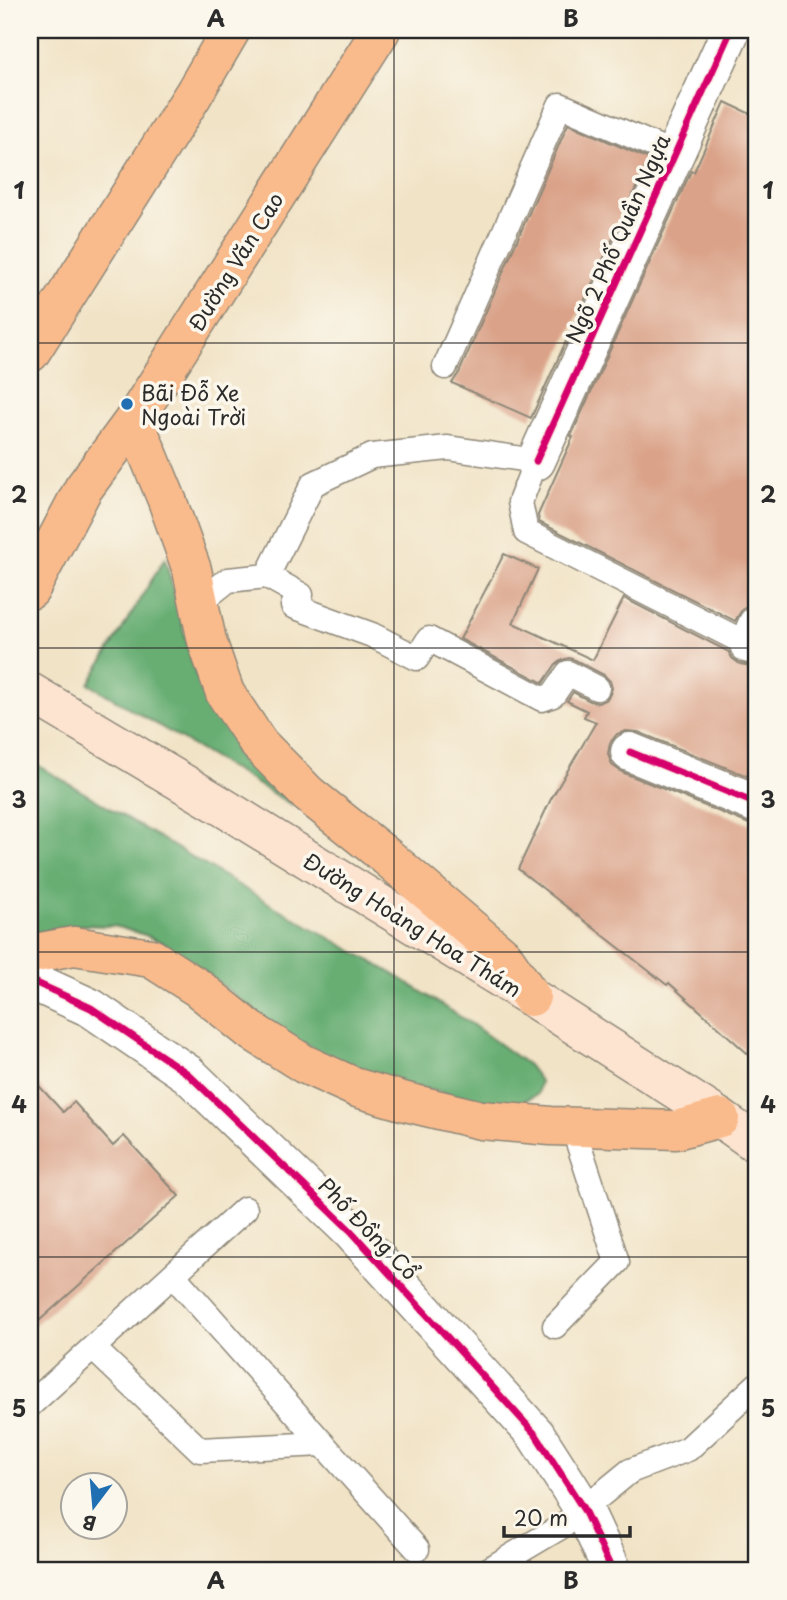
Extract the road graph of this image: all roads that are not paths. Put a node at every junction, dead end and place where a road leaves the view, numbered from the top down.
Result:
1 (231, 30) edge
2 (381, 30) edge
3 (731, 30) edge
4 (674, 154) junction
5 (30, 354) edge
6 (444, 367) dead end
7 (134, 420) junction
8 (536, 461) junction
9 (83, 489) junction
10 (30, 542) edge
11 (267, 576) junction
12 (30, 590) edge
13 (199, 603) junction
14 (754, 640) edge
15 (597, 688) dead end
16 (30, 692) edge
17 (630, 752) dead end
18 (757, 804) edge
19 (30, 954) edge
20 (30, 980) edge
21 (531, 997) junction
22 (573, 1127) junction
23 (745, 1131) edge
24 (244, 1209) dead end
25 (173, 1275) junction
26 (555, 1325) dead end
27 (93, 1348) junction
28 (757, 1385) edge
29 (30, 1405) edge
30 (323, 1444) junction
31 (584, 1510) junction
32 (417, 1549) dead end
33 (488, 1570) edge
34 (612, 1570) edge

1 - 5 main road
2 - 7 main road, Đường Văn Cao
3 - 4 street, Ngõ 2 Phố Quần Ngựa
4 - 6 lane
4 - 8 street, Ngõ 2 Phố Quần Ngựa
7 - 9 main road, Đường Văn Cao
7 - 13 main road
8 - 11 lane
8 - 14 lane
9 - 10 main road, Đường Văn Cao
9 - 12 main road, Đường Văn Cao
11 - 13 lane
11 - 15 lane
13 - 21 main road
16 - 21 main road, Đường Hoàng Hoa Thám
17 - 18 street
19 - 22 main road
20 - 31 street, Phố Đồng Cổ
21 - 23 main road, Đường Hoàng Hoa Thám
22 - 23 main road
22 - 26 lane
24 - 25 lane
25 - 27 lane
25 - 30 lane
27 - 29 lane
27 - 30 lane
28 - 31 lane
30 - 32 lane
31 - 33 lane
31 - 34 street, Phố Đồng Cổ

